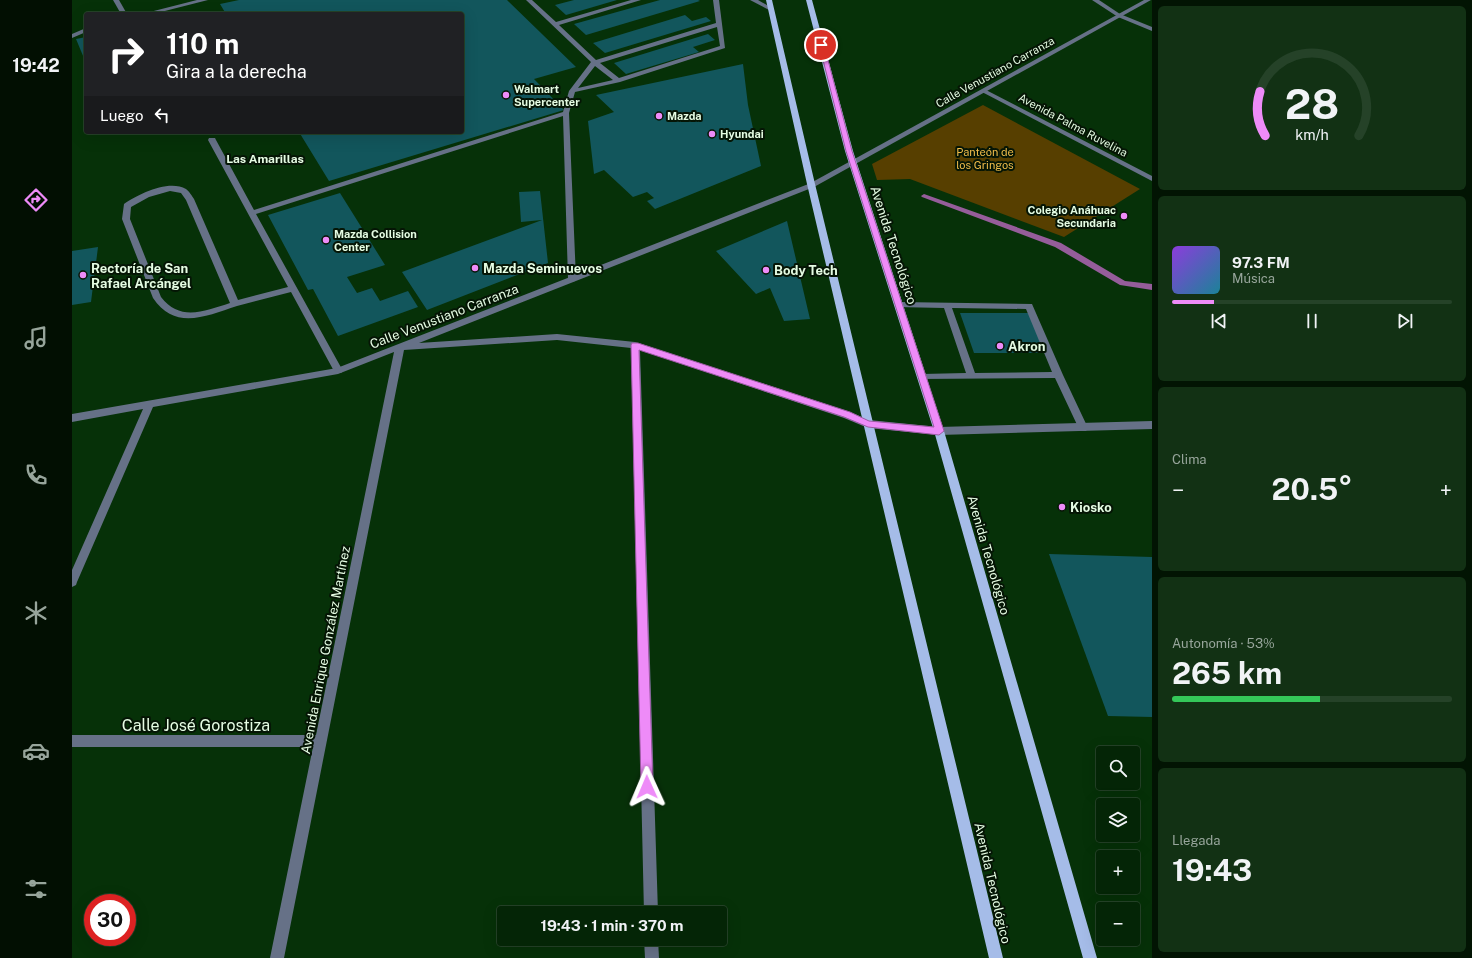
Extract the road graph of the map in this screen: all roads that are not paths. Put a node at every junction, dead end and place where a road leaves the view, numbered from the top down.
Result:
1 (116, 0) edge
2 (204, 0) edge
3 (529, 0) edge
4 (638, 0) edge
5 (716, 0) edge
6 (753, 0) edge
7 (769, 0) edge
8 (809, 0) edge
9 (1095, 0) edge
10 (1148, 0) edge
11 (771, 9) junction
12 (123, 12) edge
13 (153, 12) edge
14 (1120, 16) junction
15 (554, 24) junction
16 (720, 24) junction
17 (1152, 29) edge
18 (84, 31) edge
19 (72, 36) edge
20 (595, 62) junction
21 (618, 82) junction
22 (572, 91) junction
23 (984, 91) junction
24 (566, 113) junction
25 (212, 140) dead end
26 (853, 163) junction
27 (1152, 179) edge
28 (811, 185) junction
29 (252, 212) junction
30 (572, 279) junction
31 (293, 289) junction
32 (235, 304) junction
33 (899, 305) junction
34 (947, 305) junction
35 (635, 345) junction
36 (400, 347) junction
37 (338, 371) junction
38 (1058, 375) junction
39 (972, 376) junction
40 (922, 378) junction
41 (150, 404) junction
42 (72, 418) edge
43 (868, 424) junction
44 (1152, 425) edge
45 (1083, 428) junction
46 (939, 431) junction
47 (72, 582) edge
48 (72, 741) edge
49 (321, 741) junction
50 (651, 906) edge
51 (651, 946) edge
52 (277, 958) edge
53 (652, 958) edge
54 (996, 958) edge
55 (1090, 958) edge

1 - 12 street
2 - 13 street
3 - 15 street
4 - 15 street
5 - 16 street
6 - 11 street
7 - 11 main road, Avenida Tecnológico
8 - 26 main road, Avenida Tecnológico
9 - 14 street
10 - 14 street, Calle Venustiano Carranza
11 - 28 main road, Avenida Tecnológico
14 - 17 street
14 - 23 street, Calle Venustiano Carranza
15 - 20 street
16 - 20 street
16 - 21 street
18 - 19 street
20 - 21 street
20 - 22 street
21 - 22 street
22 - 24 street
23 - 26 street, Calle Venustiano Carranza
23 - 27 street, Avenida Palma Ruvelina
24 - 29 street
24 - 30 street
25 - 29 street
26 - 28 street, Calle Venustiano Carranza
26 - 33 main road, Avenida Tecnológico
28 - 30 street, Calle Venustiano Carranza
28 - 43 main road, Avenida Tecnológico
29 - 31 street
30 - 36 street, Calle Venustiano Carranza
31 - 32 street
31 - 37 street
32 - 32 street
33 - 34 street
33 - 40 main road, Avenida Tecnológico
34 - 38 street
34 - 39 street
35 - 36 street
35 - 43 street
35 - 50 street
36 - 37 street, Calle Venustiano Carranza
36 - 49 street, Avenida Enrique González Martínez
37 - 41 street, Calle Venustiano Carranza
38 - 39 street
38 - 45 street
39 - 40 street
40 - 46 main road, Avenida Tecnológico
41 - 42 street, Calle Venustiano Carranza
41 - 47 street
43 - 46 street
43 - 54 main road, Avenida Tecnológico
44 - 45 street
45 - 46 street
46 - 55 main road, Avenida Tecnológico
48 - 49 street, Calle José Gorostiza
49 - 52 street, Avenida Enrique González Martínez
51 - 53 street

